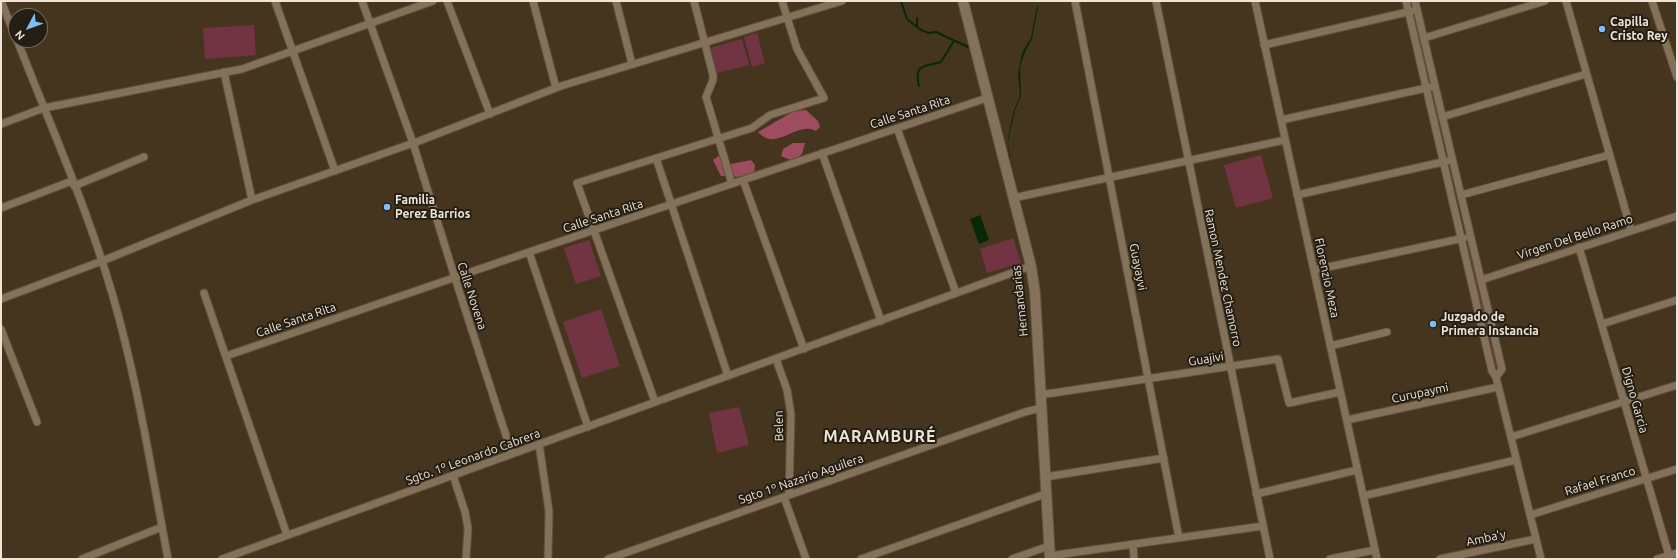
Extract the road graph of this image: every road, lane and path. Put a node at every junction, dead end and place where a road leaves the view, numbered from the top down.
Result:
1 (2, 1) edge
2 (275, 1) edge
3 (362, 1) edge
4 (433, 1) edge
5 (447, 1) edge
6 (533, 1) edge
7 (616, 1) edge
8 (694, 1) edge
9 (782, 1) edge
10 (842, 1) edge
11 (962, 1) edge
12 (1075, 1) edge
13 (1255, 1) edge
14 (1406, 1) edge
15 (1415, 1) edge
16 (1545, 1) edge
17 (1566, 1) edge
18 (1652, 1) edge
19 (1159, 2) edge
20 (1417, 10) junction
21 (1409, 12) junction
22 (8, 17) edge
23 (787, 18) junction
24 (370, 23) junction
25 (1424, 38) junction
26 (704, 42) junction
27 (1264, 45) junction
28 (20, 48) edge
29 (292, 51) junction
30 (632, 64) junction
31 (224, 72) junction
32 (1586, 74) junction
33 (1677, 77) edge
34 (1435, 86) junction
35 (556, 88) junction
36 (1426, 88) junction
37 (987, 98) junction
38 (44, 108) junction
39 (490, 114) junction
40 (1442, 117) junction
41 (1281, 120) junction
42 (1, 124) edge
43 (897, 128) junction
44 (718, 139) junction
45 (1285, 140) junction
46 (413, 143) junction
47 (822, 153) junction
48 (1609, 155) junction
49 (144, 157) dead end
50 (656, 158) junction
51 (1452, 160) junction
52 (1188, 161) junction
53 (1444, 162) junction
54 (335, 171) junction
55 (1109, 177) junction
56 (743, 180) junction
57 (73, 183) junction
58 (732, 184) junction
59 (1297, 195) junction
60 (1461, 195) junction
61 (1013, 198) junction
62 (252, 200) junction
63 (672, 205) junction
64 (1, 208) edge
65 (1677, 216) edge
66 (594, 230) junction
67 (1631, 230) junction
68 (1470, 236) junction
69 (1461, 238) junction
70 (1579, 247) junction
71 (529, 252) junction
72 (102, 261) junction
73 (1031, 266) junction
74 (1314, 270) junction
75 (455, 278) junction
76 (1481, 280) junction
77 (204, 293) dead end
78 (956, 293) junction
79 (1, 299) edge
80 (1677, 300) edge
81 (881, 321) junction
82 (1602, 324) junction
83 (1, 329) edge
84 (1387, 332) dead end
85 (1330, 346) junction
86 (804, 348) junction
87 (226, 356) junction
88 (776, 359) junction
89 (1230, 366) junction
90 (730, 375) junction
91 (1496, 377) junction
92 (1148, 379) junction
93 (1677, 385) edge
94 (1498, 387) junction
95 (1340, 392) junction
96 (1040, 395) junction
97 (655, 402) junction
98 (1624, 402) junction
99 (1041, 408) junction
100 (1347, 420) junction
101 (38, 422) dead end
102 (588, 426) junction
103 (1511, 437) junction
104 (539, 444) junction
105 (512, 454) junction
106 (1164, 458) junction
107 (1516, 460) junction
108 (1677, 469) edge
109 (1357, 470) junction
110 (453, 475) junction
111 (1044, 477) junction
112 (1646, 478) junction
113 (1046, 494) junction
114 (1256, 494) junction
115 (787, 496) junction
116 (1363, 496) junction
117 (1530, 514) junction
118 (1263, 526) junction
119 (162, 527) junction
120 (287, 535) junction
121 (1179, 538) junction
122 (1536, 539) junction
123 (1133, 544) junction
124 (1375, 550) junction
125 (1049, 553) edge
126 (1677, 553) edge
127 (1669, 557) edge
128 (82, 559) edge
129 (168, 559) edge
130 (222, 559) edge
131 (466, 559) edge
132 (548, 559) edge
133 (608, 559) edge
134 (806, 559) edge
135 (861, 559) edge
136 (1012, 559) edge
137 (1134, 559) edge
138 (1270, 559) edge
139 (1330, 559) edge
140 (1377, 559) edge
141 (1440, 559) edge
142 (1541, 559) edge
143 (1657, 559) edge

1 - 22 street
2 - 29 street
3 - 24 street, Calle Novena
4 - 24 street
5 - 39 street
6 - 35 street
7 - 30 street
8 - 26 street
9 - 23 street
10 - 23 street
11 - 37 street, Hernandarias
12 - 55 street, Guayayvi
13 - 27 street, Florenzio Meza
14 - 21 street
15 - 20 street
16 - 25 street
17 - 32 street
18 - 33 street
19 - 52 street, Ramon Mendez Chamorro
20 - 21 street
20 - 25 street
21 - 27 street
21 - 36 street
23 - 26 street
23 - 44 street
24 - 29 street
24 - 46 street, Calle Novena
25 - 34 street
26 - 30 street
26 - 44 street
27 - 41 street, Florenzio Meza
28 - 38 street
29 - 31 street
29 - 54 street
30 - 35 street
31 - 38 street
31 - 62 street
32 - 40 street
32 - 48 street
34 - 36 street
34 - 40 street
35 - 39 street
36 - 41 street
36 - 53 street
37 - 43 street, Calle Santa Rita
37 - 61 street, Hernandarias
38 - 42 street
38 - 57 street
39 - 46 street
40 - 51 street
41 - 45 street, Florenzio Meza
43 - 47 street, Calle Santa Rita
43 - 78 street
44 - 50 street
44 - 58 street
45 - 52 street
45 - 59 street, Florenzio Meza
46 - 54 street
46 - 75 street, Calle Novena
47 - 56 street, Calle Santa Rita
47 - 81 street
48 - 60 street
48 - 67 street
49 - 57 street
50 - 63 street
50 - 66 street
51 - 53 street
51 - 60 street
52 - 55 street
52 - 89 street, Ramon Mendez Chamorro
53 - 59 street
53 - 69 street
54 - 62 street
55 - 61 street
55 - 92 street, Guayayvi
56 - 58 street, Calle Santa Rita
56 - 86 street
57 - 64 street
57 - 72 street
58 - 63 street, Calle Santa Rita
59 - 74 street, Florenzio Meza
60 - 68 street
61 - 73 street, Hernandarias
62 - 72 street
63 - 66 street, Calle Santa Rita
63 - 90 street
65 - 67 street, Virgen Del Bello Ramo
66 - 71 street, Calle Santa Rita
66 - 97 street
67 - 70 street, Virgen Del Bello Ramo
68 - 69 street
68 - 76 street
69 - 74 street
69 - 91 street
70 - 76 street, Virgen Del Bello Ramo
70 - 82 street, Digno Garcia
71 - 75 street, Calle Santa Rita
71 - 102 street
72 - 79 street
72 - 119 street
73 - 78 street, Sgto. 1º Leonardo Cabrera
73 - 96 street, Hernandarias
74 - 85 street, Florenzio Meza
75 - 87 street, Calle Santa Rita
75 - 105 street, Calle Novena
76 - 91 street
77 - 87 street
78 - 81 street, Sgto. 1º Leonardo Cabrera
80 - 82 street
81 - 86 street, Sgto. 1º Leonardo Cabrera
82 - 98 street, Digno Garcia
83 - 101 street
84 - 85 street
85 - 95 street, Florenzio Meza
86 - 88 street, Sgto. 1º Leonardo Cabrera
87 - 120 street
88 - 90 street, Sgto. 1º Leonardo Cabrera
88 - 115 street, Belen
89 - 92 street, Guajivi
89 - 95 street, Guajivi
89 - 114 street, Ramon Mendez Chamorro
90 - 97 street, Sgto. 1º Leonardo Cabrera
91 - 94 street
92 - 96 street, Guajivi
92 - 106 street, Guayayvi
93 - 98 street
94 - 100 street, Curupaymi
94 - 103 street
95 - 100 street, Florenzio Meza
96 - 99 street, Hernandarias
97 - 102 street, Sgto. 1º Leonardo Cabrera
98 - 103 street
98 - 112 street, Digno Garcia
99 - 111 street, Hernandarias
99 - 115 street, Sgto 1º Nazario Aguilera
100 - 109 street, Florenzio Meza
102 - 104 street, Sgto. 1º Leonardo Cabrera
103 - 107 street
104 - 105 street, Sgto. 1º Leonardo Cabrera
104 - 132 street
105 - 110 street, Sgto. 1º Leonardo Cabrera
106 - 111 street
106 - 121 street, Guayayvi
107 - 116 street
107 - 117 street
108 - 112 street, Rafael Franco
109 - 114 street
109 - 116 street, Florenzio Meza
110 - 120 street, Sgto. 1º Leonardo Cabrera
110 - 131 street
111 - 113 street, Hernandarias
112 - 117 street, Rafael Franco
112 - 127 street, Digno Garcia
113 - 125 street, Hernandarias
113 - 135 street
114 - 118 street, Ramon Mendez Chamorro
115 - 133 street, Sgto 1º Nazario Aguilera
115 - 134 street
116 - 124 street, Florenzio Meza
117 - 122 street
118 - 121 street
118 - 138 street, Ramon Mendez Chamorro
119 - 128 street
119 - 129 street
120 - 130 street, Sgto. 1º Leonardo Cabrera
121 - 123 street
122 - 141 street, Amba'y
122 - 142 street
123 - 125 street
123 - 137 street
124 - 139 street
124 - 140 street, Florenzio Meza
125 - 136 street
126 - 127 street
127 - 143 street

